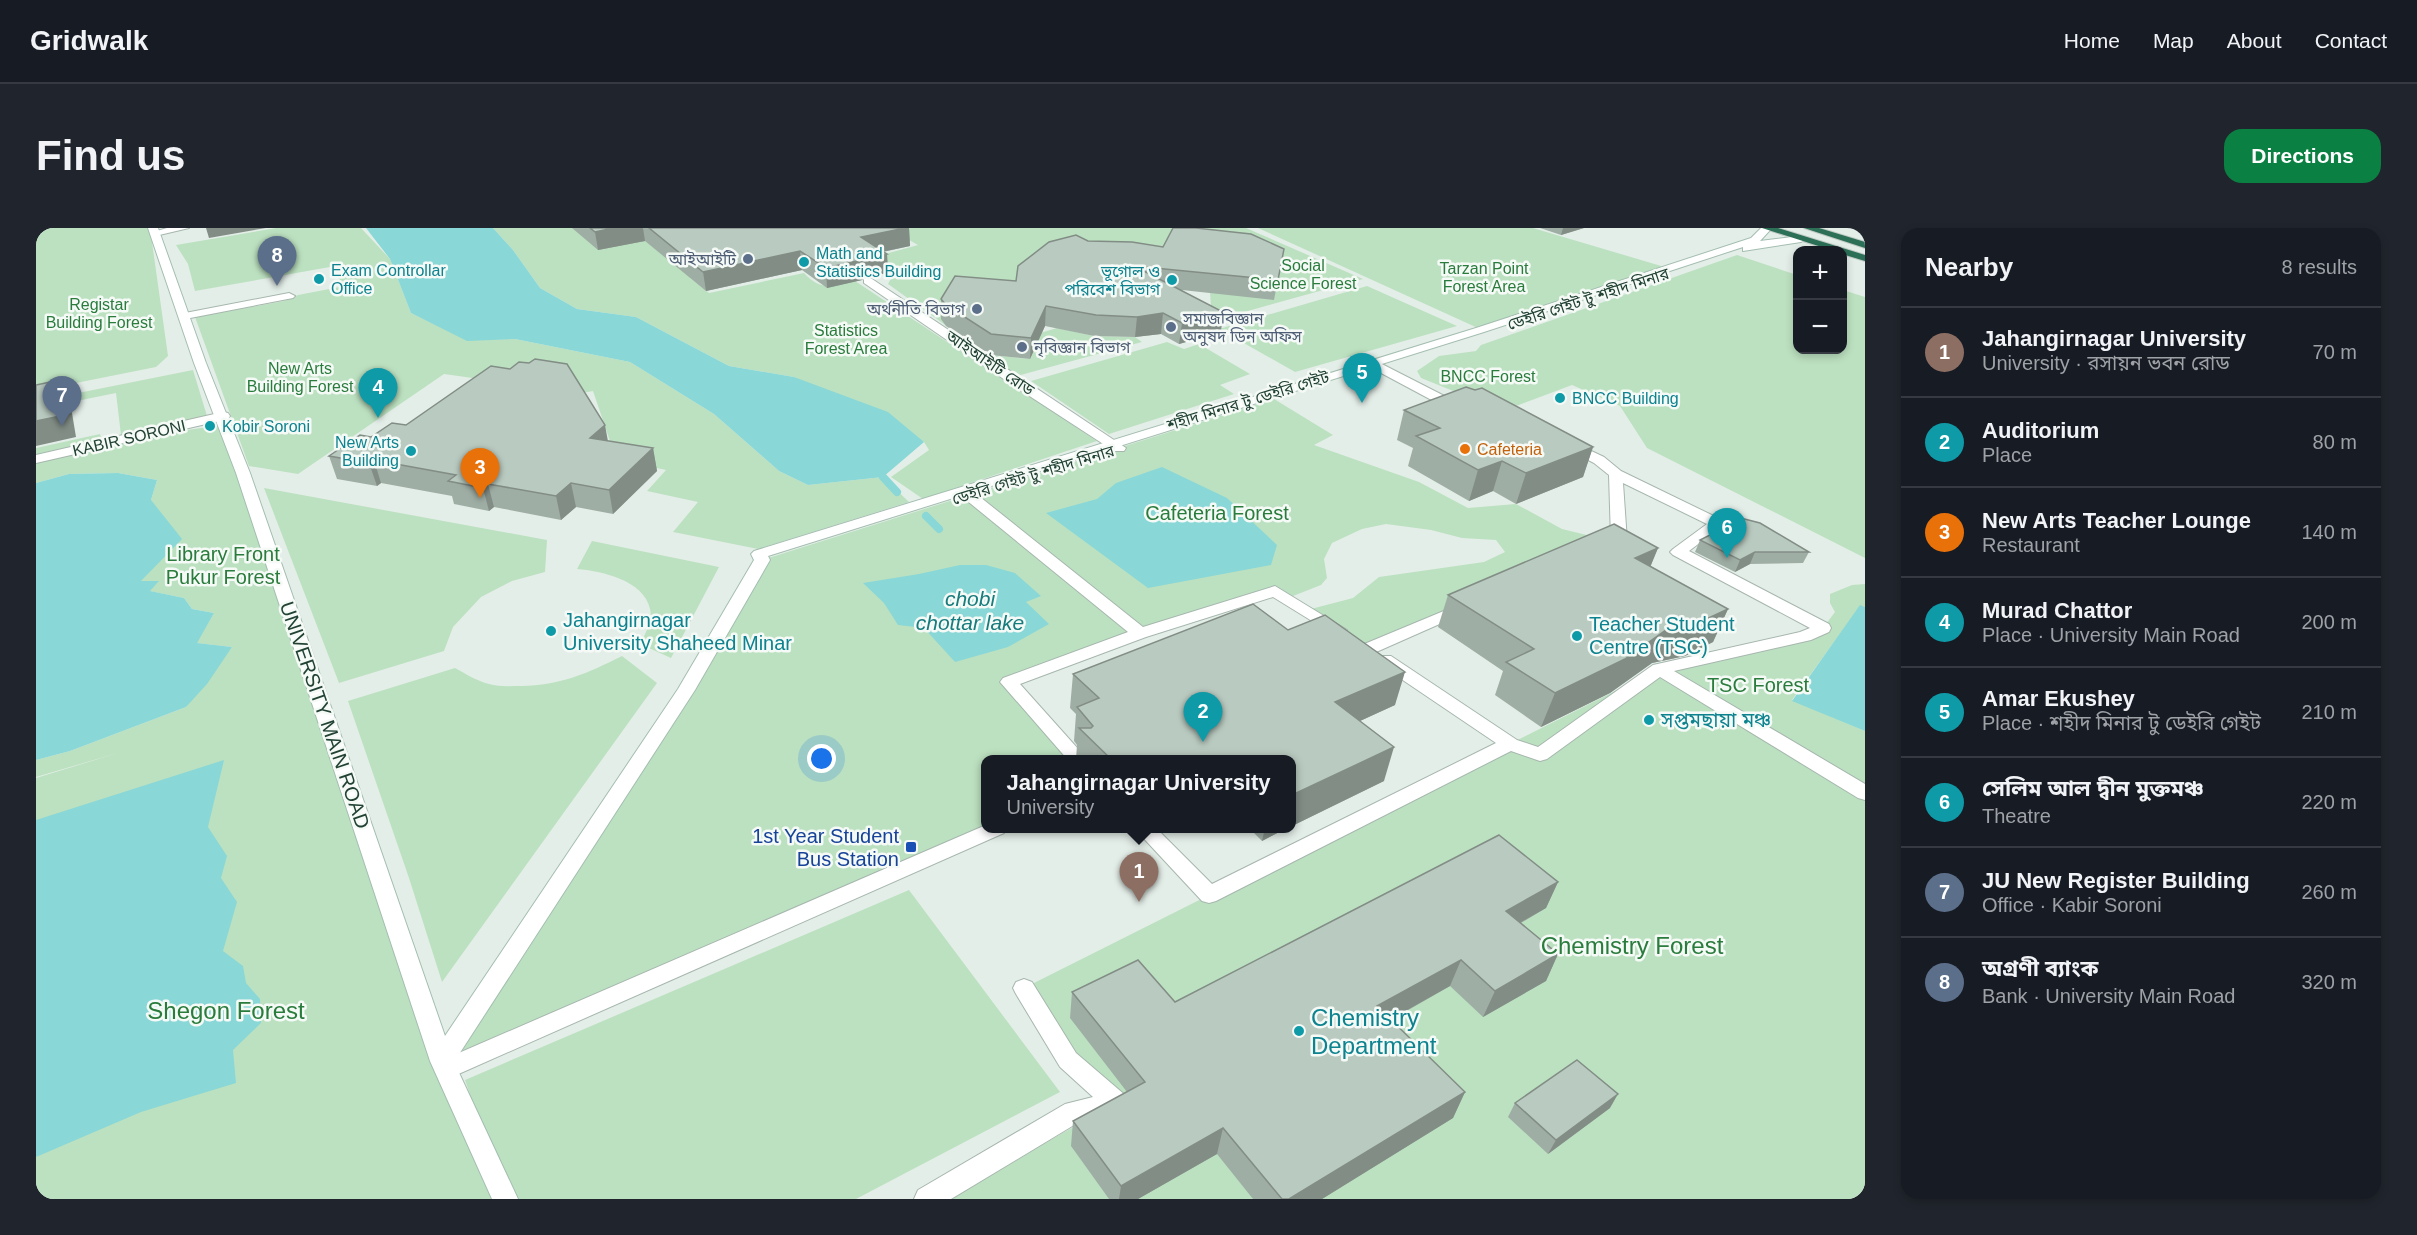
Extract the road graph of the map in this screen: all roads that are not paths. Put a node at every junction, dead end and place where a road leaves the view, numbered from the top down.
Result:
1 (184, 228) edge
2 (1767, 228) edge
3 (1814, 228) edge
4 (154, 231) edge
5 (1801, 239) junction
6 (1865, 245) edge
7 (1824, 246) edge
8 (1847, 253) edge
9 (1865, 258) edge
10 (868, 281) edge
11 (289, 296) dead end
12 (185, 316) junction
13 (1483, 331) junction
14 (1374, 365) junction
15 (1475, 411) edge
16 (223, 416) junction
17 (1556, 438) edge
18 (1116, 446) junction
19 (36, 459) edge
20 (1616, 474) junction
21 (967, 493) junction
22 (1599, 549) edge
23 (1475, 603) edge
24 (1140, 633) junction
25 (1368, 649) junction
26 (1659, 669) junction
27 (1510, 744) junction
28 (1074, 755) edge
29 (1865, 793) edge
30 (986, 833) edge
31 (1149, 833) edge
32 (1024, 988) dead end
33 (444, 1065) junction
34 (505, 1199) edge
35 (927, 1199) edge

1 - 4 street
2 - 5 highway
2 - 13 street
3 - 6 highway
4 - 12 street, UNIVERSITY MAIN ROAD
5 - 7 highway
5 - 13 street, ডেইরি গেইট টু শহীদ মিনার
8 - 9 highway
10 - 18 street, আইআইটি রোড
11 - 12 street
12 - 16 street, UNIVERSITY MAIN ROAD
13 - 14 street, ডেইরি গেইট টু শহীদ মিনার
14 - 15 street
14 - 18 street, শহীদ মিনার টু ডেইরি গেইট
14 - 18 street, ডেইরি গেইট টু শহীদ মিনার
16 - 19 street, KABIR SORONI
16 - 33 street, UNIVERSITY MAIN ROAD
17 - 20 street
18 - 21 street, ডেইরি গেইট টু শহীদ মিনার
20 - 22 street
20 - 26 street
21 - 24 street
21 - 33 street, ডেইরি গেইট টু শহীদ মিনার
23 - 25 street
24 - 25 street
24 - 28 street
25 - 27 street
26 - 27 street
26 - 29 street
27 - 31 street
30 - 33 street
32 - 35 street
33 - 34 street, UNIVERSITY MAIN ROAD

